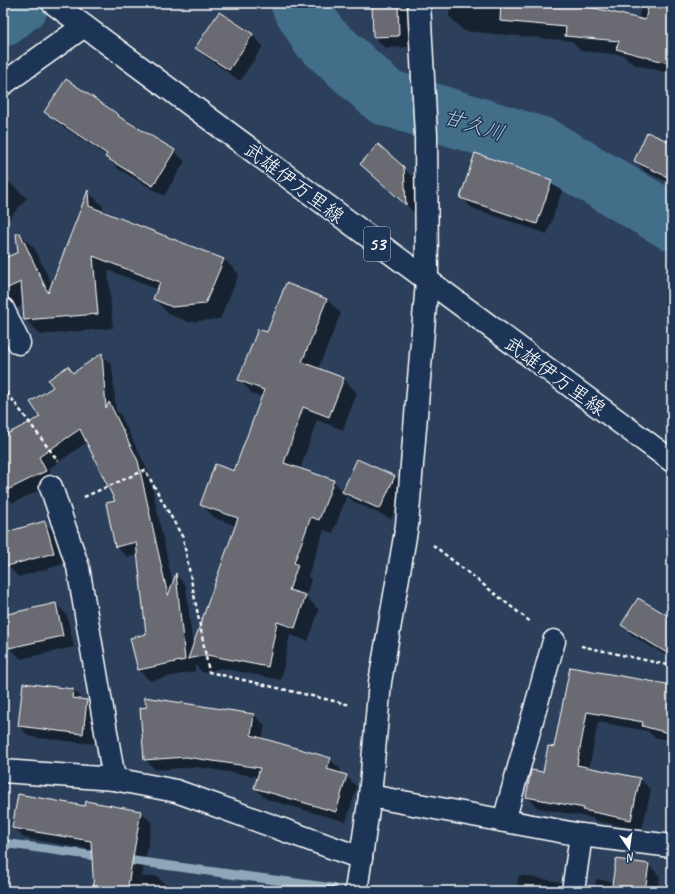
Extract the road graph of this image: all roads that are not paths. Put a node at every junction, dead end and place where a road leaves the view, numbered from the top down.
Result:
1 (53, 3) edge
2 (419, 3) edge
3 (84, 26) junction
4 (3, 84) edge
5 (427, 282) junction
6 (3, 309) edge
7 (19, 343) dead end
8 (672, 461) edge
9 (51, 487) road end
10 (554, 641) road end
11 (3, 771) edge
12 (114, 779) junction
13 (370, 796) junction
14 (504, 821) junction
15 (581, 835) junction
16 (672, 846) edge
17 (361, 858) junction
18 (356, 891) edge
19 (573, 891) edge

1 - 3 street, 武雄伊万里線 / 53
2 - 5 street
3 - 4 street
3 - 5 street, 武雄伊万里線 / 53
5 - 8 street, 武雄伊万里線 / 53
5 - 13 street
6 - 7 street
9 - 12 street
10 - 14 street
11 - 12 street
12 - 17 street
13 - 14 street
13 - 17 street
14 - 15 street
15 - 16 street
15 - 19 street
17 - 18 street

